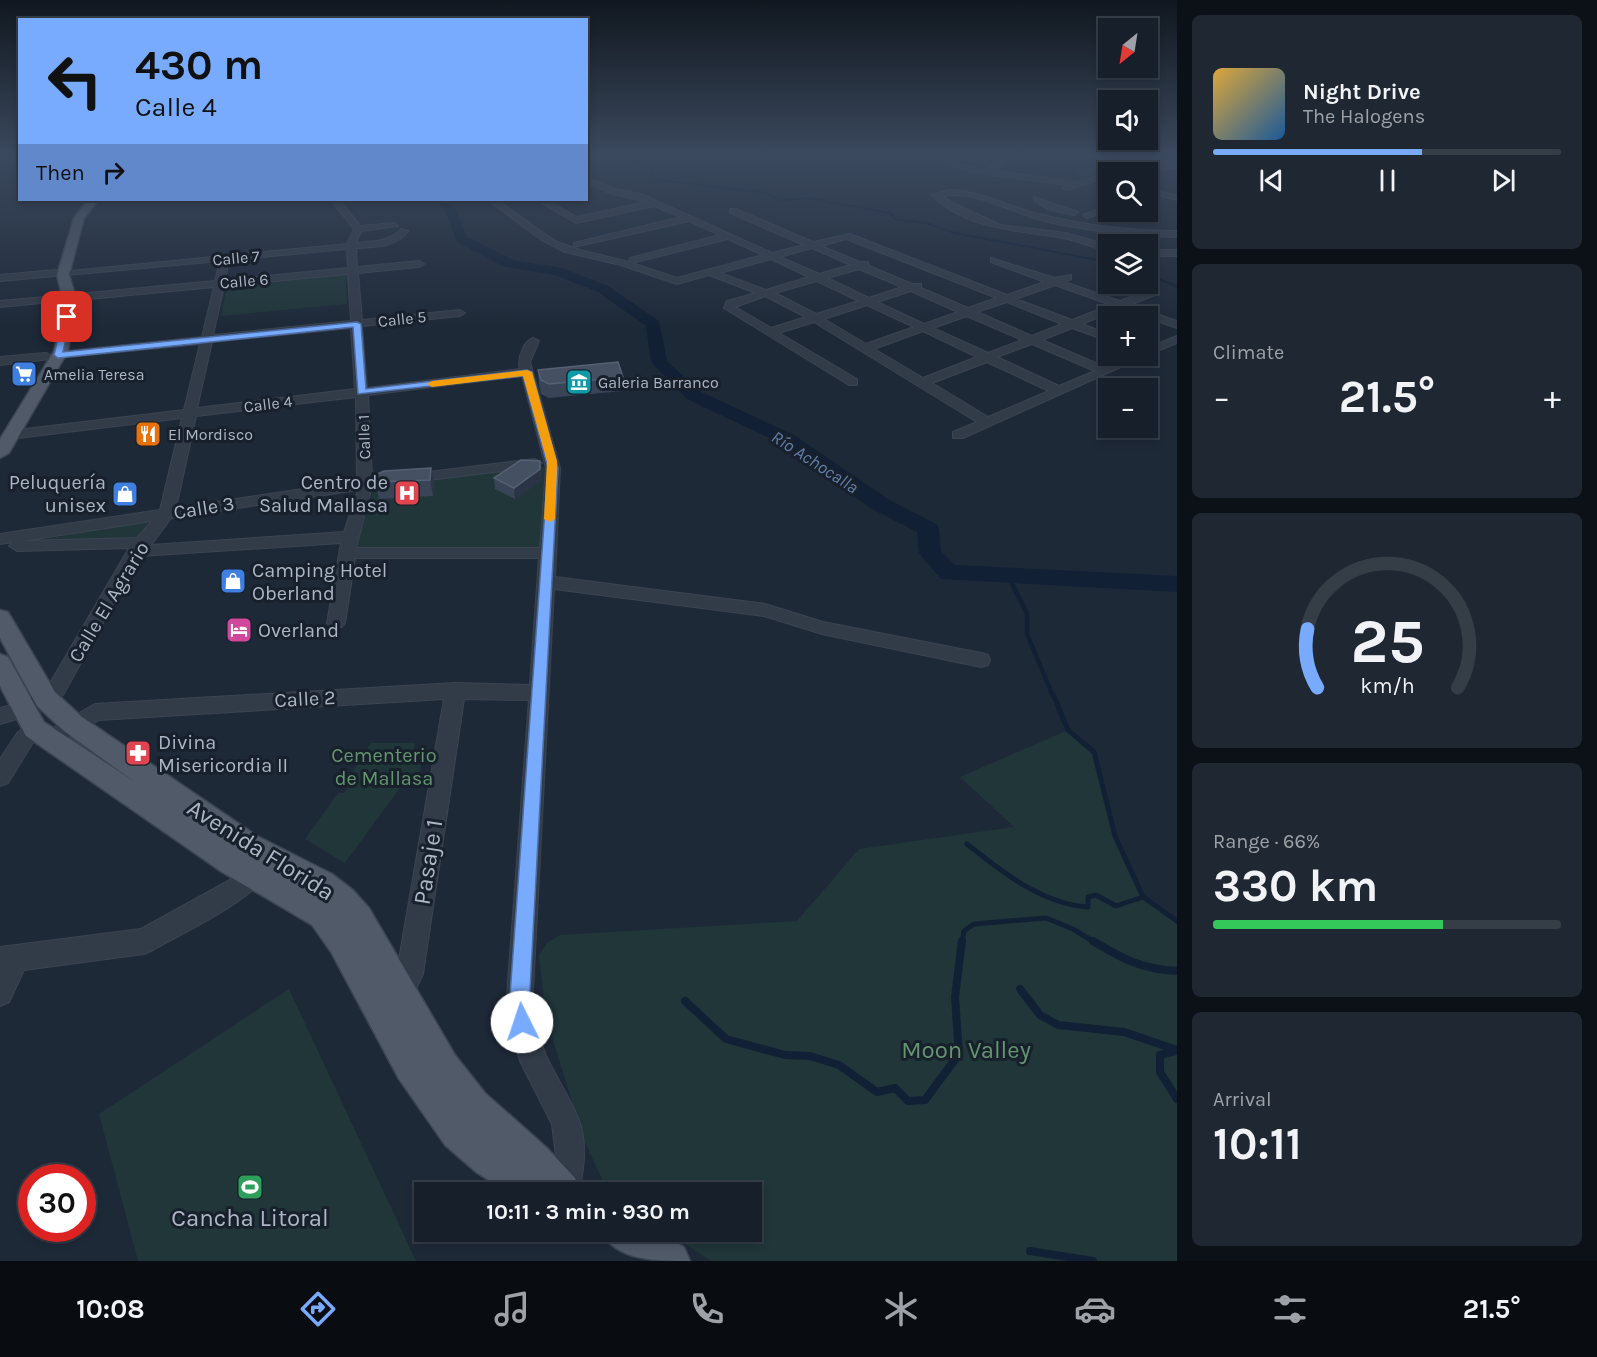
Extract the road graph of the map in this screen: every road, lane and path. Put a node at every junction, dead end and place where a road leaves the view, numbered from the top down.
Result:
1 (76, 212) edge
2 (84, 212) edge
3 (344, 212) edge
4 (508, 212) edge
5 (561, 212) edge
6 (612, 212) edge
7 (676, 212) edge
8 (735, 212) edge
9 (965, 212) edge
10 (1020, 212) edge
11 (1071, 212) edge
12 (1096, 212) edge
13 (1087, 215) junction
14 (690, 218) junction
15 (1177, 222) edge
16 (394, 226) dead end
17 (358, 229) junction
18 (404, 231) dead end
19 (1155, 231) junction
20 (1177, 233) edge
21 (728, 236) junction
22 (812, 244) junction
23 (577, 245) dead end
24 (1098, 245) edge
25 (351, 247) junction
26 (1158, 253) edge
27 (1164, 253) junction
28 (1177, 253) edge
29 (898, 254) junction
30 (769, 256) junction
31 (225, 259) junction
32 (1177, 259) edge
33 (633, 260) dead end
34 (994, 260) dead end
35 (419, 264) dead end
36 (860, 265) junction
37 (354, 270) junction
38 (710, 272) junction
39 (59, 273) junction
40 (951, 275) junction
41 (1068, 277) dead end
42 (0, 278) edge
43 (816, 278) junction
44 (1057, 281) junction
45 (220, 283) junction
46 (912, 287) junction
47 (765, 292) junction
48 (1148, 294) edge
49 (63, 298) junction
50 (1008, 298) junction
51 (867, 302) junction
52 (0, 304) edge
53 (1121, 304) junction
54 (969, 312) junction
55 (460, 313) dead end
56 (815, 318) junction
57 (357, 324) junction
58 (1072, 324) junction
59 (1177, 325) edge
60 (923, 328) junction
61 (770, 332) junction
62 (1098, 334) edge
63 (209, 339) junction
64 (1032, 339) junction
65 (1177, 339) edge
66 (533, 341) dead end
67 (865, 348) junction
68 (1158, 348) edge
69 (52, 356) junction
70 (987, 357) junction
71 (0, 362) edge
72 (1116, 366) edge
73 (1105, 371) junction
74 (527, 372) junction
75 (853, 382) dead end
76 (922, 383) junction
77 (1059, 391) junction
78 (362, 392) junction
79 (191, 413) junction
80 (987, 422) junction
81 (3, 433) edge
82 (958, 435) dead end
83 (0, 453) edge
84 (552, 461) junction
85 (365, 484) junction
86 (167, 513) junction
87 (0, 539) edge
88 (350, 545) junction
89 (0, 546) edge
90 (140, 547) junction
91 (547, 553) junction
92 (546, 582) junction
93 (0, 618) edge
94 (336, 623) dead end
95 (981, 660) dead end
96 (0, 663) edge
97 (455, 691) junction
98 (540, 693) junction
99 (41, 719) edge
100 (0, 777) edge
101 (260, 865) junction
102 (8, 959) edge
103 (0, 993) edge
104 (390, 1002) junction
105 (529, 1182) edge
106 (553, 1182) edge
107 (565, 1182) edge
108 (638, 1242) edge
109 (670, 1261) edge

1 - 39 main road
2 - 39 main road
3 - 17 street
4 - 38 street
5 - 6 street
7 - 14 street
8 - 22 street
9 - 24 street
10 - 20 street
11 - 13 street
12 - 13 street
13 - 19 street
14 - 21 street
14 - 23 street
15 - 19 street
16 - 17 street
17 - 25 street
18 - 25 street, Calle 7
19 - 20 street
21 - 30 street
21 - 33 street
22 - 29 street
22 - 30 street
22 - 36 street
25 - 31 street, Calle 7
25 - 37 street, Calle 1
26 - 27 street
27 - 28 street
27 - 32 street
29 - 36 street
29 - 40 street
30 - 38 street
30 - 43 street
31 - 39 street, Calle 7
31 - 45 street, Calle El Agrario
34 - 44 street
35 - 37 street, Calle 6
36 - 43 street
36 - 46 street
37 - 45 street, Calle 6
37 - 57 street, Calle 1
38 - 47 street
39 - 42 street, Calle 7
39 - 49 main road
40 - 46 street
40 - 50 street
41 - 44 street
43 - 47 street
43 - 51 street
44 - 50 street
44 - 53 street
45 - 49 street, Calle 6
45 - 63 street, Calle El Agrario
46 - 51 street
46 - 54 street
47 - 56 street
47 - 61 street
48 - 53 street
49 - 52 street, Calle 6
49 - 69 main road
50 - 54 street
50 - 58 street
51 - 56 street
51 - 60 street
53 - 58 street
53 - 59 street
54 - 60 street
54 - 64 street
55 - 57 street, Calle 5
56 - 61 street
56 - 67 street
57 - 63 street, Calle 5
57 - 78 street, Calle 1
58 - 62 street
58 - 64 street
60 - 67 street
60 - 70 street
61 - 75 street
63 - 69 street, Calle 5
63 - 79 street, Calle El Agrario
64 - 70 street
64 - 73 street
65 - 68 street
66 - 74 street
67 - 76 street
69 - 71 street, Calle 5
69 - 81 main road
70 - 76 street
70 - 77 street
72 - 73 street
73 - 77 street
74 - 78 street, Calle 4
74 - 84 street
76 - 80 street
77 - 80 street
78 - 79 street, Calle 4
78 - 85 street, Calle 1
79 - 81 street, Calle 4
79 - 86 street, Calle El Agrario
80 - 82 street
81 - 83 main road
84 - 85 street, Calle 3
84 - 91 street
85 - 86 street, Calle 3
85 - 88 street, Calle 1
86 - 87 street, Calle 3
86 - 90 street, Calle El Agrario
88 - 90 street
88 - 91 street
88 - 94 street, Calle 1
89 - 90 street
90 - 99 street, Calle El Agrario
91 - 92 street
92 - 95 street
92 - 98 street
93 - 99 main road, Avenida Florida
96 - 99 main road, Avenida Florida
97 - 98 street, Calle 2
97 - 99 street, Calle 2
97 - 104 street, Pasaje 1
98 - 107 street
99 - 100 street, Calle El Agrario
99 - 101 main road, Avenida Florida
101 - 102 street
101 - 104 main road, Avenida Florida
102 - 103 street
104 - 105 main road, Avenida Florida
104 - 106 main road, Avenida Florida
108 - 109 main road

